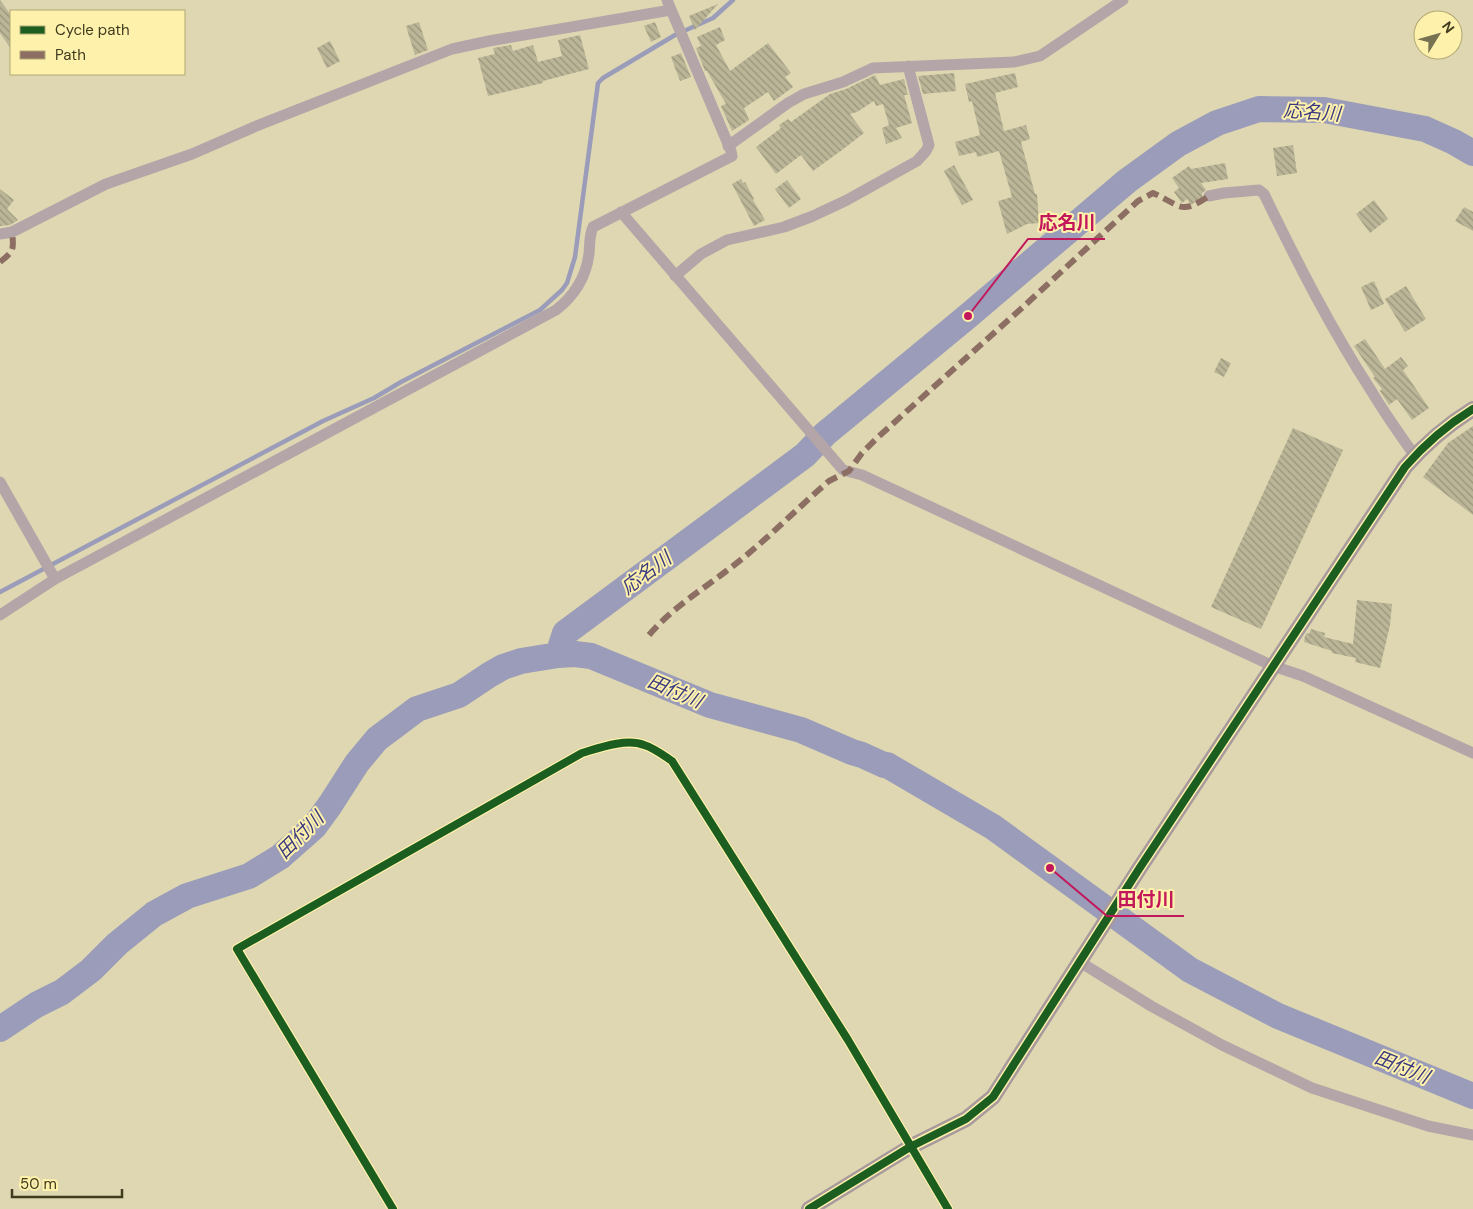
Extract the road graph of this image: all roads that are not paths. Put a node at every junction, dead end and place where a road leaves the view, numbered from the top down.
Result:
1 (1122, 0) edge
2 (669, 5) edge
3 (908, 66) junction
4 (728, 146) junction
5 (1209, 196) dead end
6 (621, 212) junction
7 (0, 234) edge
8 (675, 276) junction
9 (1473, 409) edge
10 (1414, 456) junction
11 (0, 482) edge
12 (55, 579) junction
13 (0, 615) edge
14 (1273, 666) junction
15 (1473, 753) edge
16 (1080, 962) junction
17 (1473, 1135) edge
18 (910, 1147) junction
19 (393, 1209) edge
20 (809, 1209) edge
21 (948, 1209) edge

1 - 3 street
2 - 4 street
2 - 7 street
3 - 4 street
3 - 8 street
4 - 6 street
5 - 10 street
6 - 8 street
6 - 12 street
8 - 14 street
9 - 10 street
10 - 14 street
11 - 12 street
12 - 13 street
14 - 15 street
14 - 16 street
16 - 17 street
16 - 18 street
18 - 19 street
18 - 20 street
18 - 21 street

